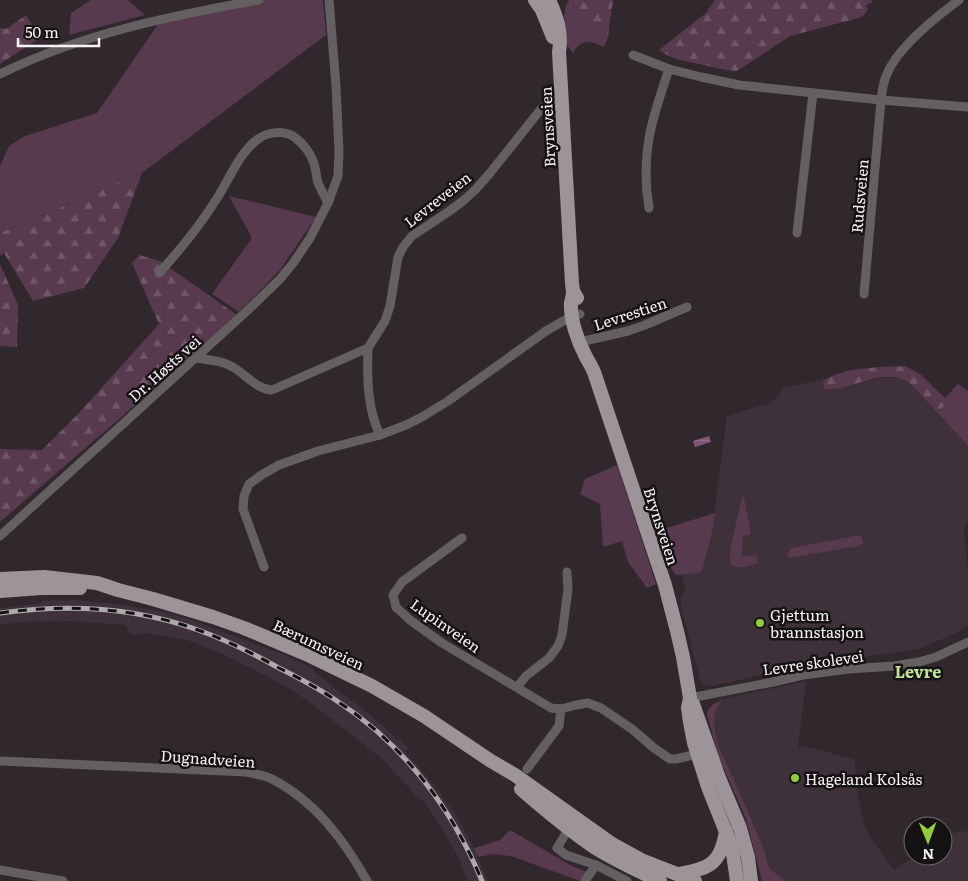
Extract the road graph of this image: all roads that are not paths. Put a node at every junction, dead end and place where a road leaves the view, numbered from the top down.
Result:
1 (253, 0) edge
2 (329, 0) edge
3 (959, 0) edge
4 (544, 1) edge
5 (633, 55) dead end
6 (669, 69) junction
7 (0, 74) edge
8 (813, 93) junction
9 (562, 97) junction
10 (880, 100) junction
11 (968, 107) edge
12 (328, 203) junction
13 (649, 208) dead end
14 (798, 233) dead end
15 (159, 273) dead end
16 (864, 294) dead end
17 (687, 307) dead end
18 (576, 315) junction
19 (584, 341) junction
20 (368, 348) junction
21 (196, 358) junction
22 (380, 435) junction
23 (0, 536) edge
24 (462, 538) dead end
25 (264, 567) dead end
26 (567, 572) dead end
27 (0, 579) edge
28 (118, 590) junction
29 (0, 591) edge
30 (968, 642) edge
31 (517, 687) junction
32 (690, 698) junction
33 (561, 709) junction
34 (703, 752) junction
35 (0, 760) edge
36 (527, 769) dead end
37 (572, 823) junction
38 (726, 830) junction
39 (596, 865) junction
40 (0, 870) edge
41 (679, 874) junction
42 (63, 881) edge
43 (367, 881) edge
44 (585, 881) edge
45 (627, 881) edge
46 (660, 881) edge
47 (695, 881) edge
48 (737, 881) edge
49 (751, 881) edge

1 - 7 street
2 - 12 street, Dr. Høsts vei
3 - 10 street, Rudsveien
4 - 9 main road, Brynsveien
5 - 6 street
6 - 8 street
6 - 13 street
8 - 10 street
8 - 14 street
9 - 18 main road, Brynsveien
9 - 20 street, Levreveien
10 - 11 street
10 - 16 street, Rudsveien
12 - 15 street
12 - 21 street, Dr. Høsts vei
17 - 19 street, Levrestien
18 - 19 main road, Brynsveien
18 - 22 street
19 - 32 main road, Brynsveien
20 - 21 street
20 - 22 street
21 - 23 street, Dr. Høsts vei
22 - 25 street
24 - 31 street, Lupinveien
26 - 31 street
27 - 28 main road, Bærumsveien
28 - 29 main road, Bærumsveien
28 - 37 main road, Bærumsveien
30 - 32 street, Levre skolevei
31 - 33 street, Lupinveien
32 - 34 main road, Brynsveien
33 - 34 street
33 - 36 street
34 - 38 main road, Brynsveien
34 - 49 main road, Brynsveien
35 - 43 street, Dugnadveien
37 - 39 street
37 - 41 main road, Bærumsveien
37 - 46 main road, Bærumsveien
38 - 41 main road
38 - 48 main road, Brynsveien
39 - 44 street
39 - 45 street
40 - 42 street
41 - 47 main road, Bærumsveien

